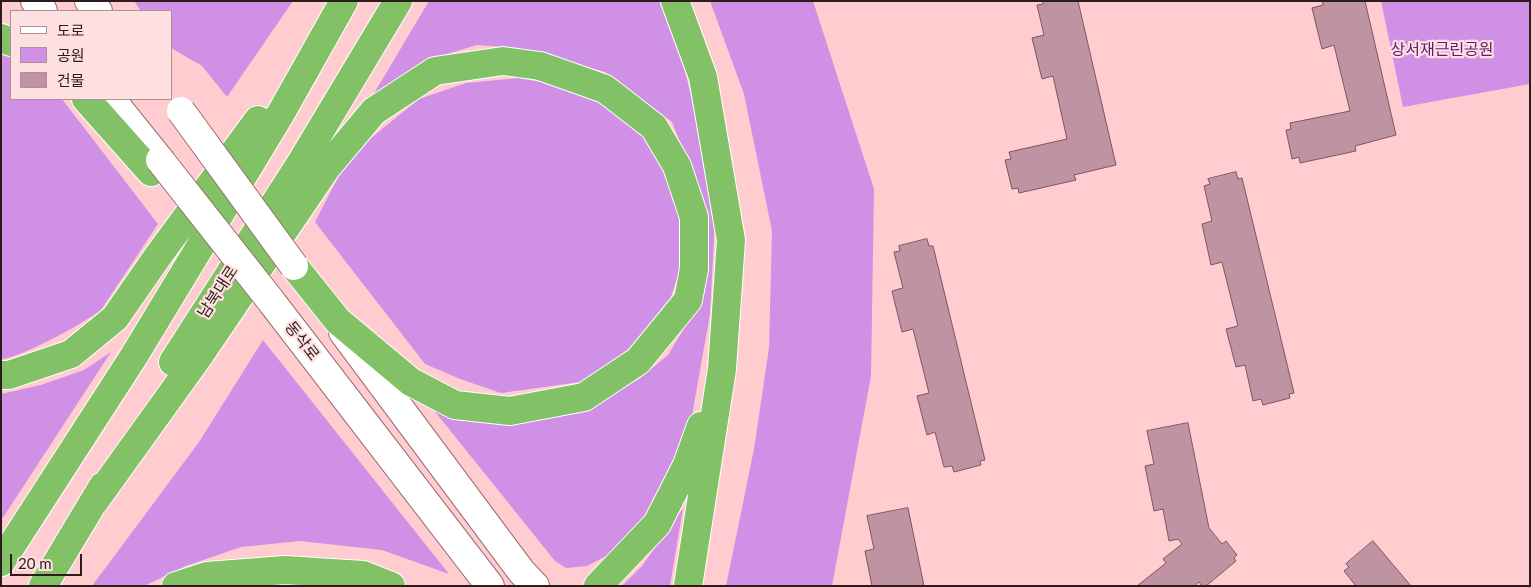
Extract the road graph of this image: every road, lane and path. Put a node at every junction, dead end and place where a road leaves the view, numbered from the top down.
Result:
1 (398, 1) edge
2 (675, 1) edge
3 (341, 6) edge
4 (87, 100) edge
5 (112, 100) edge
6 (175, 105) edge
7 (155, 166) junction
8 (294, 266) junction
9 (722, 370) junction
10 (1, 375) edge
11 (94, 502) junction
12 (1, 562) edge
13 (44, 586) edge
14 (176, 586) edge
15 (391, 586) edge
16 (490, 586) edge
17 (535, 586) edge
18 (598, 586) edge
19 (688, 586) edge

1 - 11 highway, 남북대로
2 - 9 highway
3 - 10 highway
3 - 12 highway
4 - 7 highway
5 - 7 main road, 동삭로
6 - 8 main road, bridge
7 - 16 main road, 동삭로, bridge
8 - 11 highway
8 - 17 main road
9 - 18 highway
9 - 19 highway
11 - 13 highway, 남북대로
14 - 15 highway

